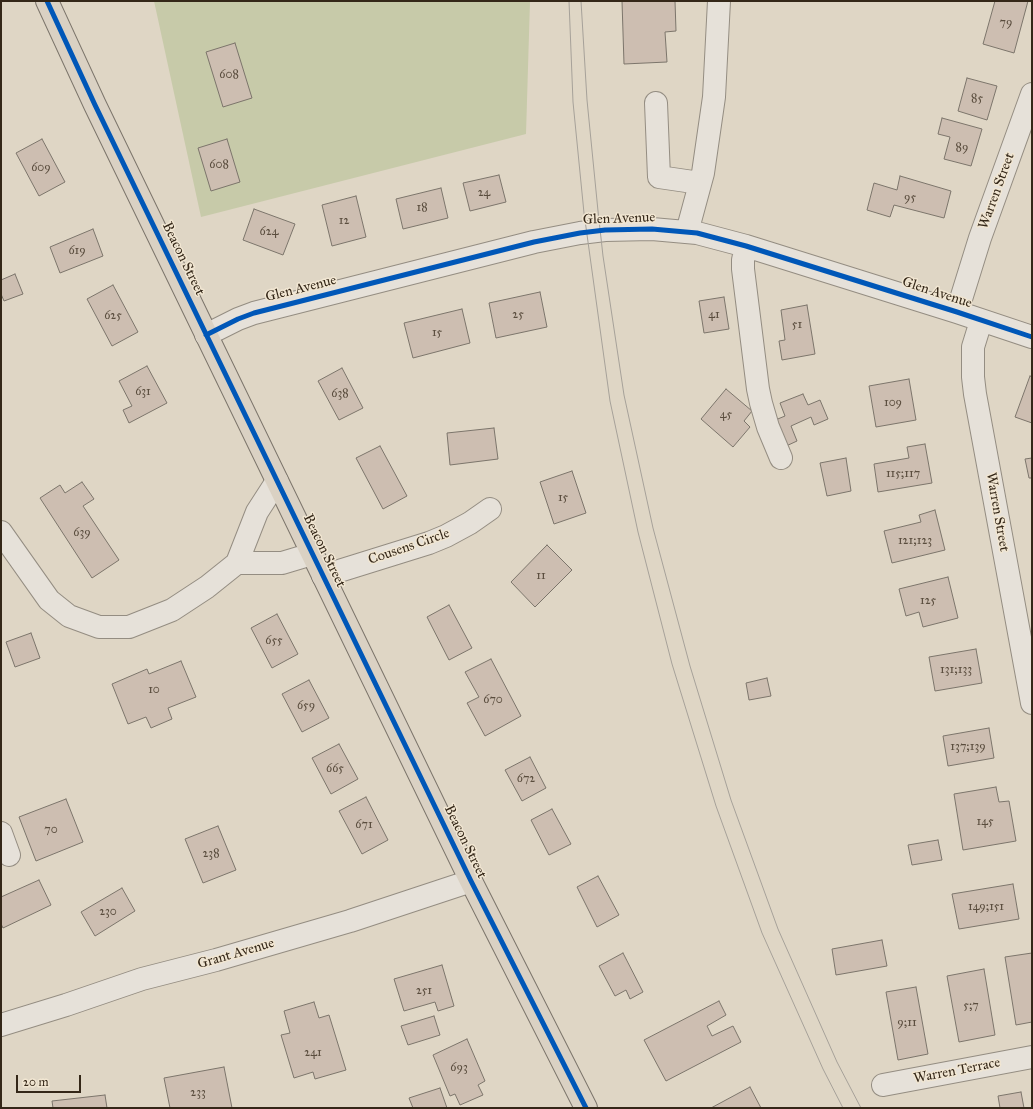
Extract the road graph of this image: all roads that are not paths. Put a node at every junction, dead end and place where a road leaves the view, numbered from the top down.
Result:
1 (46, 1) edge
2 (719, 1) edge
3 (1032, 94) edge
4 (656, 103) dead end
5 (700, 183) junction
6 (687, 232) junction
7 (746, 246) junction
8 (957, 312) junction
9 (981, 321) junction
10 (206, 335) junction
11 (1032, 338) edge
12 (781, 458) dead end
13 (276, 481) junction
14 (490, 509) dead end
15 (1, 532) edge
16 (312, 554) junction
17 (237, 563) junction
18 (323, 576) junction
19 (1032, 703) edge
20 (1, 834) edge
21 (9, 855) dead end
22 (471, 881) junction
23 (1, 1025) edge
24 (1032, 1057) edge
25 (883, 1085) dead end
26 (586, 1108) edge

1 - 10 main road, Beacon Street
2 - 5 street
3 - 8 street, Warren Street
4 - 5 street
5 - 6 street
6 - 7 street, Glen Avenue
6 - 10 street, Glen Avenue
7 - 8 street, Glen Avenue
7 - 12 street
8 - 9 street, Glen Avenue
9 - 11 street, Glen Avenue
9 - 19 street, Warren Street
10 - 13 main road, Beacon Street
13 - 16 main road, Beacon Street
13 - 17 street
14 - 18 street, Cousens Circle
15 - 17 street
16 - 17 street
16 - 18 main road, Beacon Street
18 - 22 main road, Beacon Street
20 - 21 street
22 - 23 street, Grant Avenue
22 - 26 main road, Beacon Street
24 - 25 street, Warren Terrace

